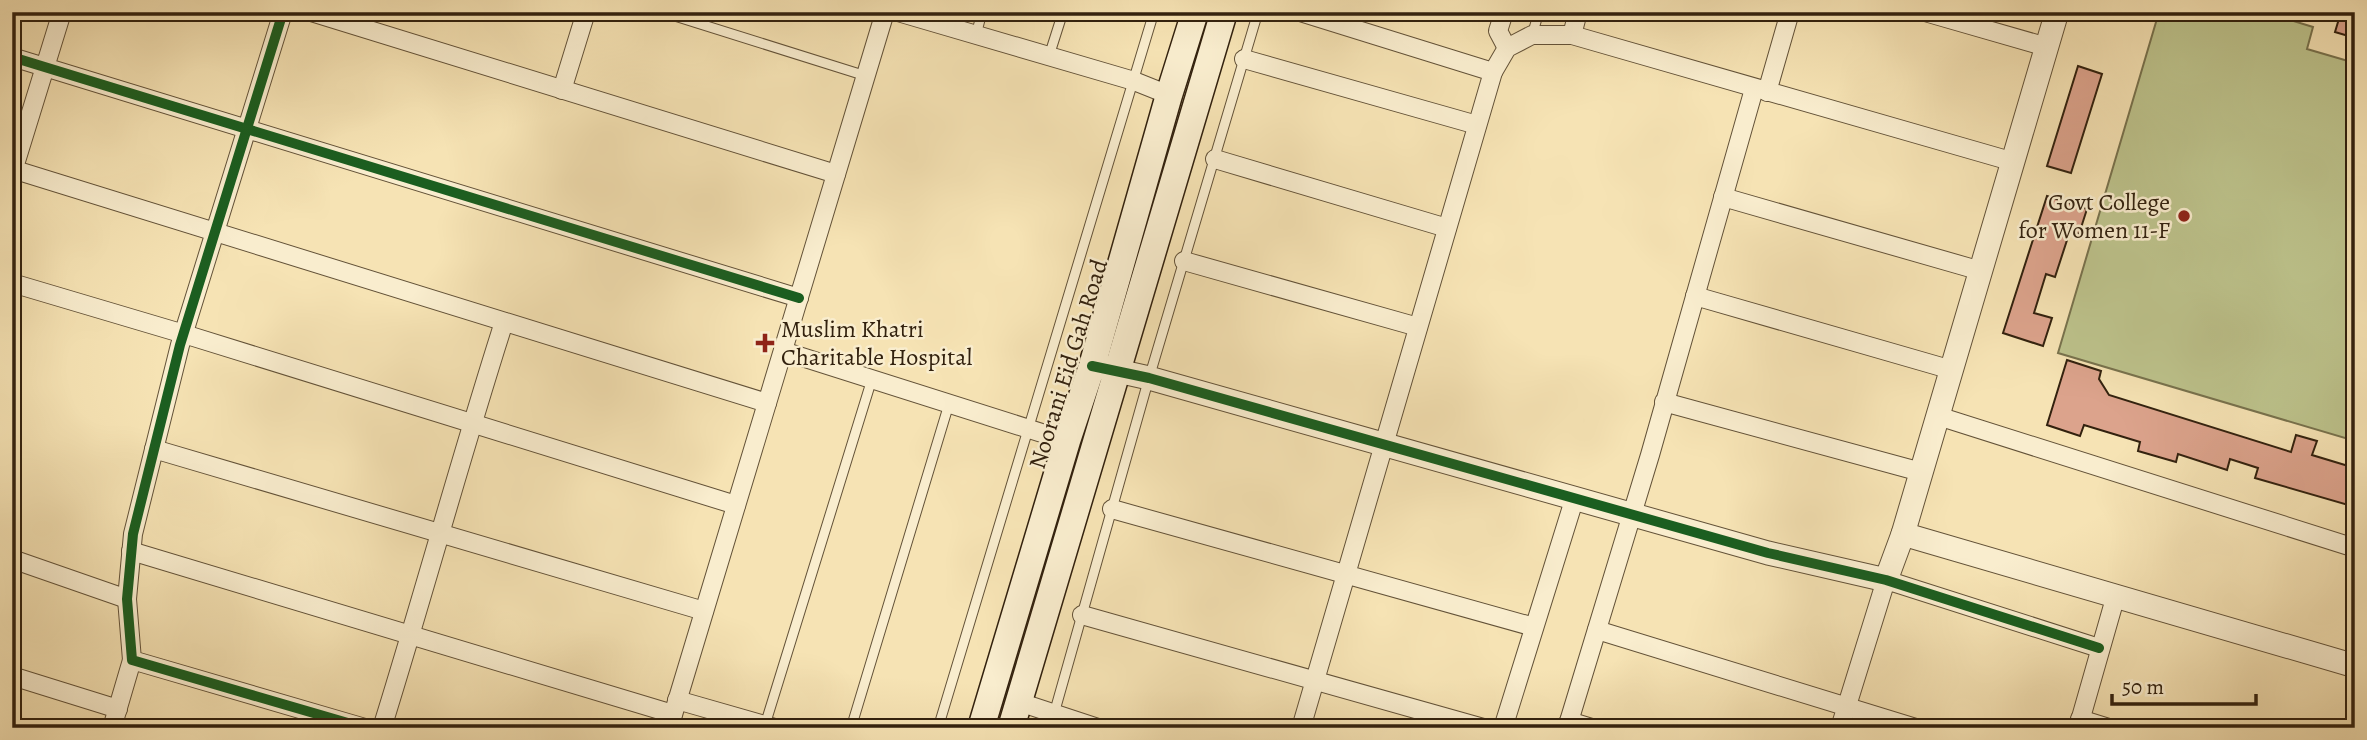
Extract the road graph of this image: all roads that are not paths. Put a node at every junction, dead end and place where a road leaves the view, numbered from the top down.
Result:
1 (62, 12) edge
2 (283, 12) edge
3 (311, 12) edge
4 (586, 12) edge
5 (662, 12) edge
6 (885, 12) edge
7 (898, 12) edge
8 (982, 12) edge
9 (1063, 12) edge
10 (1154, 12) edge
11 (1195, 12) edge
12 (1224, 12) edge
13 (1258, 12) edge
14 (1300, 12) edge
15 (1504, 12) edge
16 (1539, 12) edge
17 (1578, 12) edge
18 (1790, 12) edge
19 (1925, 12) edge
20 (2057, 12) edge
21 (976, 35) junction
22 (1532, 35) junction
23 (1572, 35) junction
24 (2047, 47) junction
25 (1507, 48) junction
26 (1049, 56) junction
27 (12, 57) edge
28 (1244, 59) junction
29 (45, 67) junction
30 (1493, 72) junction
31 (866, 76) junction
32 (1134, 81) junction
33 (562, 90) junction
34 (1761, 90) junction
35 (1169, 95) junction
36 (1477, 125) junction
37 (247, 129) junction
38 (1214, 159) junction
39 (2014, 162) junction
40 (13, 171) edge
41 (836, 174) junction
42 (1723, 197) junction
43 (1447, 228) junction
44 (215, 232) junction
45 (1184, 261) junction
46 (1981, 271) junction
47 (12, 283) edge
48 (1695, 296) junction
49 (799, 298) junction
50 (504, 322) junction
51 (1418, 327) junction
52 (184, 334) junction
53 (783, 351) junction
54 (1104, 368) junction
55 (1952, 370) junction
56 (1149, 378) junction
57 (872, 379) junction
58 (1664, 402) junction
59 (767, 403) junction
60 (949, 404) junction
61 (1938, 416) junction
62 (472, 423) junction
63 (1030, 429) junction
64 (1067, 441) junction
65 (1384, 444) junction
66 (154, 449) junction
67 (1921, 472) junction
68 (1575, 497) junction
69 (736, 505) junction
70 (1112, 509) junction
71 (1632, 515) junction
72 (440, 533) junction
73 (1903, 534) junction
74 (2355, 548) edge
75 (131, 551) junction
76 (12, 559) edge
77 (1346, 574) junction
78 (1886, 580) junction
79 (2116, 595) junction
80 (127, 599) junction
81 (704, 611) junction
82 (1082, 615) junction
83 (1534, 627) junction
84 (1597, 630) junction
85 (411, 635) junction
86 (2099, 649) junction
87 (132, 660) junction
88 (2355, 666) edge
89 (12, 677) edge
90 (1315, 681) junction
91 (1019, 702) junction
92 (1847, 706) junction
93 (118, 709) junction
94 (673, 714) edge
95 (1052, 721) edge
96 (2079, 723) edge
97 (1568, 724) edge
98 (770, 726) edge
99 (112, 728) edge
100 (365, 728) edge
101 (382, 728) edge
102 (852, 728) edge
103 (938, 728) edge
104 (981, 728) edge
105 (1011, 728) edge
106 (1098, 728) edge
107 (1301, 728) edge
108 (1483, 728) edge
109 (1503, 728) edge
110 (1592, 728) edge
111 (1840, 728) edge
112 (1916, 728) edge
113 (2109, 728) edge

1 - 29 street
2 - 37 street
3 - 33 street
4 - 33 street
5 - 31 lane
6 - 31 street
7 - 21 street
8 - 21 lane
9 - 26 lane
10 - 32 lane
11 - 35 main road, Noorani Eid Gah Road
12 - 54 main road, Noorani Eid Gah Road
13 - 28 lane
14 - 30 street
15 - 25 street
16 - 22 lane
17 - 23 street
18 - 34 street
19 - 24 street
20 - 24 street
21 - 26 street
22 - 23 street
22 - 25 street
23 - 34 street
24 - 39 street
25 - 30 street
26 - 32 street
27 - 29 street
28 - 36 street
28 - 38 lane
29 - 37 street
29 - 40 street
30 - 36 street
31 - 41 street
32 - 35 street
32 - 63 lane
33 - 41 street
34 - 39 street
34 - 42 street
35 - 54 main road, Noorani Eid Gah Road
36 - 43 street
37 - 44 street
37 - 49 street
38 - 43 street
38 - 45 lane
39 - 46 street
40 - 44 street
41 - 49 street
42 - 46 street
42 - 48 street
43 - 51 street
44 - 50 street
44 - 52 street
45 - 51 street
45 - 56 lane
46 - 55 street
47 - 52 street
48 - 55 street
48 - 58 street
49 - 53 street
50 - 59 street
50 - 62 street
51 - 65 street
52 - 62 street
52 - 66 street
53 - 57 street
53 - 59 street
54 - 56 street
54 - 64 main road, Noorani Eid Gah Road
54 - 91 main road, Noorani Eid Gah Road
55 - 61 street
56 - 65 street
56 - 70 lane
57 - 60 street
57 - 98 lane
58 - 67 street
58 - 71 street
59 - 69 street
60 - 63 street
60 - 102 lane
61 - 67 street
61 - 74 street
62 - 69 street
62 - 72 street
63 - 64 street
63 - 103 lane
64 - 104 main road, Noorani Eid Gah Road
65 - 68 street
65 - 77 street
66 - 72 street
66 - 75 street
67 - 73 street
68 - 71 street
68 - 83 street
69 - 81 street
70 - 77 street
70 - 82 lane
71 - 78 street
71 - 84 street
72 - 81 street
72 - 85 street
73 - 78 street
73 - 79 street
75 - 80 street
75 - 85 street
76 - 80 street
77 - 83 street
77 - 90 street
78 - 86 street
78 - 92 street
79 - 86 street
79 - 88 street
80 - 87 street
81 - 94 street
82 - 90 street
82 - 95 lane
83 - 109 street
84 - 92 street
84 - 97 street
85 - 94 street
85 - 101 street
86 - 96 street
87 - 93 street
87 - 100 street
89 - 93 street
90 - 107 street
90 - 108 street
91 - 95 street
91 - 105 main road, Noorani Eid Gah Road
92 - 111 street
92 - 112 street
93 - 99 street
94 - 98 street
95 - 106 street
96 - 113 street
97 - 110 street

